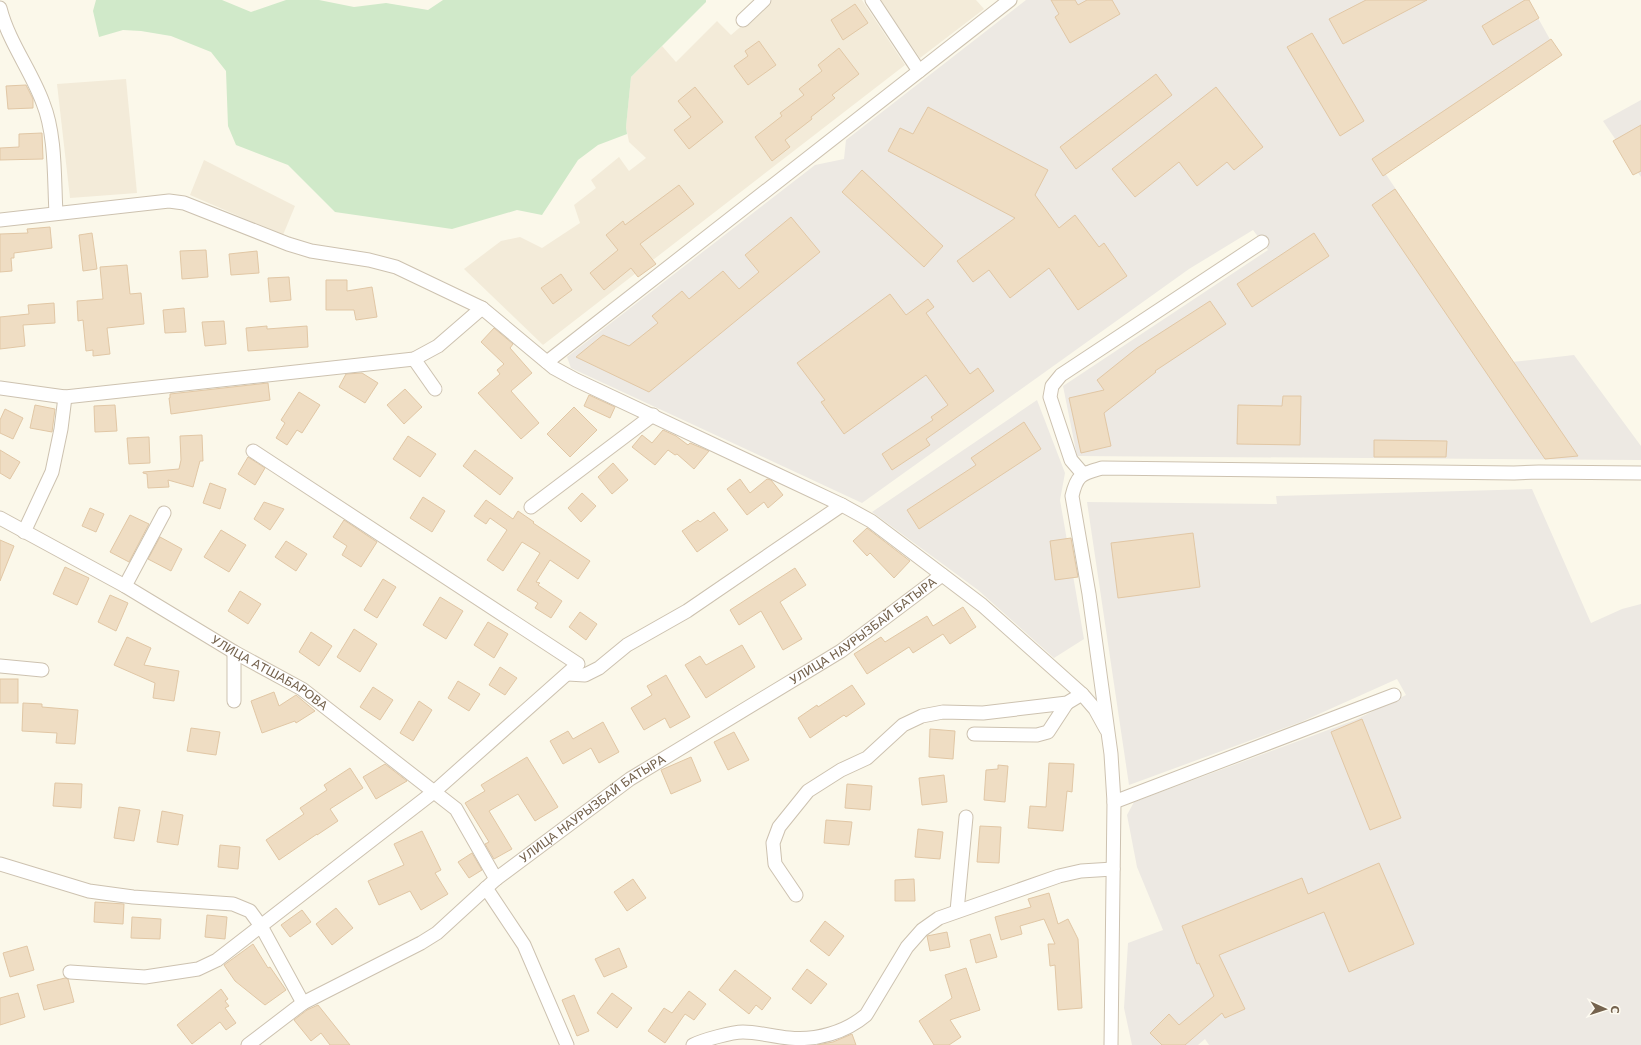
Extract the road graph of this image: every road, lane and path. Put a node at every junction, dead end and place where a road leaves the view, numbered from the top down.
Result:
1 (764, 0) edge
2 (872, 0) edge
3 (1010, 0) edge
4 (0, 8) edge
5 (743, 20) dead end
6 (3, 28) edge
7 (919, 71) junction
8 (56, 213) junction
9 (0, 220) edge
10 (1262, 242) dead end
11 (482, 308) junction
12 (414, 359) junction
13 (547, 362) junction
14 (0, 388) edge
15 (435, 389) dead end
16 (65, 397) junction
17 (653, 416) junction
18 (253, 451) dead end
19 (1641, 473) edge
20 (1083, 474) junction
21 (842, 505) junction
22 (531, 507) dead end
23 (164, 513) dead end
24 (0, 518) edge
25 (24, 532) junction
26 (942, 575) junction
27 (125, 586) junction
28 (234, 652) junction
29 (0, 666) edge
30 (42, 670) dead end
31 (568, 674) junction
32 (1082, 694) junction
33 (1394, 695) dead end
34 (234, 701) dead end
35 (1067, 703) junction
36 (1106, 729) junction
37 (974, 734) dead end
38 (435, 791) junction
39 (1114, 802) junction
40 (966, 817) dead end
41 (0, 864) edge
42 (1113, 869) junction
43 (491, 884) junction
44 (796, 895) dead end
45 (957, 911) junction
46 (261, 926) junction
47 (70, 972) dead end
48 (303, 1003) junction
49 (774, 1041) edge
50 (248, 1045) edge
51 (567, 1045) edge
52 (693, 1045) edge
53 (1111, 1045) edge

1 - 5 street
2 - 7 street
3 - 7 street
4 - 6 street
6 - 8 street
7 - 13 street
8 - 9 street
8 - 11 street
10 - 20 street
11 - 12 street
11 - 13 street
12 - 15 street
12 - 16 street
13 - 17 street
14 - 16 street
16 - 25 street
17 - 21 street
17 - 22 street
18 - 31 street
19 - 20 street
20 - 36 street
21 - 26 street
21 - 31 street
23 - 27 street
24 - 25 street, УЛИЦА АТШАБАРОВА
25 - 27 street, УЛИЦА АТШАБАРОВА
26 - 32 street
26 - 43 street, УЛИЦА НАУРЫЗБАЙ БАТЫРА
27 - 28 street, УЛИЦА АТШАБАРОВА
28 - 34 street
28 - 38 street, УЛИЦА АТШАБАРОВА
29 - 30 street
31 - 38 street
32 - 35 street
32 - 36 street
33 - 39 street
35 - 37 street
35 - 44 street
36 - 39 street
38 - 43 street, УЛИЦА АТШАБАРОВА
38 - 46 street
39 - 42 street
40 - 45 street
41 - 46 street
42 - 45 street
42 - 53 street
43 - 48 street, УЛИЦА НАУРЫЗБАЙ БАТЫРА
43 - 51 street, УЛИЦА АТШАБАРОВА
45 - 49 street
46 - 47 street
46 - 48 street
48 - 50 street, УЛИЦА НАУРЫЗБАЙ БАТЫРА
49 - 52 street

